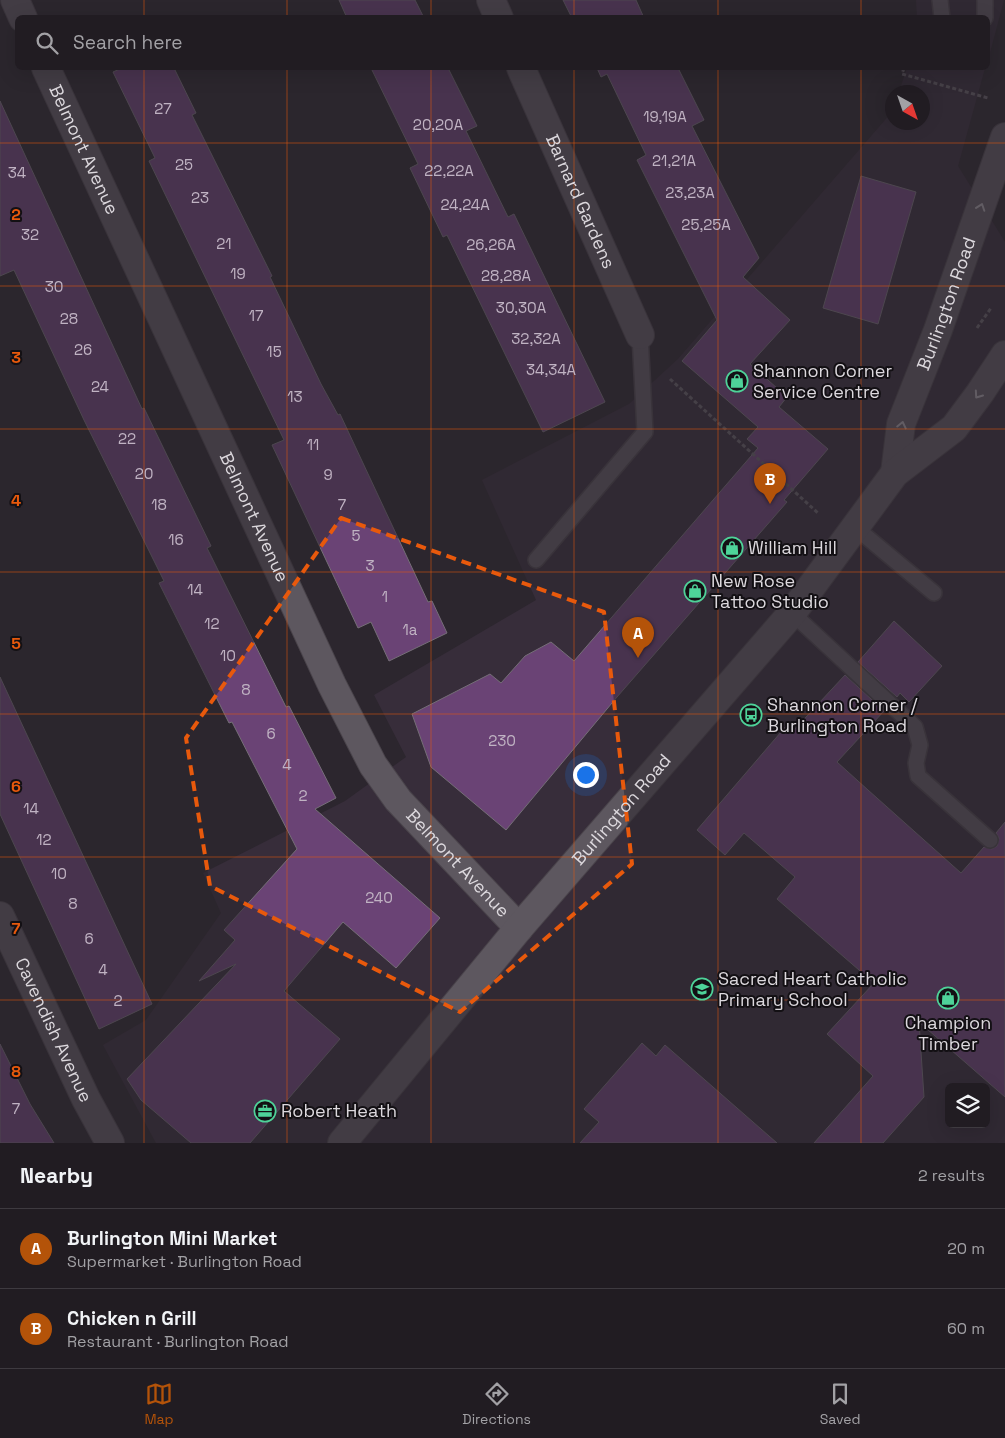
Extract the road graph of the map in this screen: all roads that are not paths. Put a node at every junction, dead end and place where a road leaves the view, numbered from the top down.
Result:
1 (15, 0) edge
2 (491, 0) edge
3 (940, 0) edge
4 (985, 0) edge
5 (22, 15) edge
6 (498, 15) edge
7 (942, 15) edge
8 (985, 15) edge
9 (47, 70) edge
10 (522, 70) edge
11 (1005, 137) edge
12 (640, 335) joint
13 (1005, 354) edge
14 (895, 473) junction
15 (856, 528) junction
16 (536, 560) dead end
17 (934, 594) dead end
18 (792, 613) junction
19 (990, 840) dead end
20 (0, 916) edge
21 (519, 928) junction
22 (110, 1143) edge
23 (342, 1143) edge

1 - 5 street
2 - 6 street
3 - 7 lane
4 - 8 lane
9 - 21 street, Belmont Avenue
10 - 12 street, Barnard Gardens
14 -> 11 street, Burlington Road
12 - 16 lane
13 -> 14 street, Burlington Road
14 - 15 street, Burlington Road
15 - 17 lane
15 - 18 street, Burlington Road
18 - 19 lane
18 - 21 street, Burlington Road
20 - 22 street, Cavendish Avenue
21 - 23 street, Burlington Road

